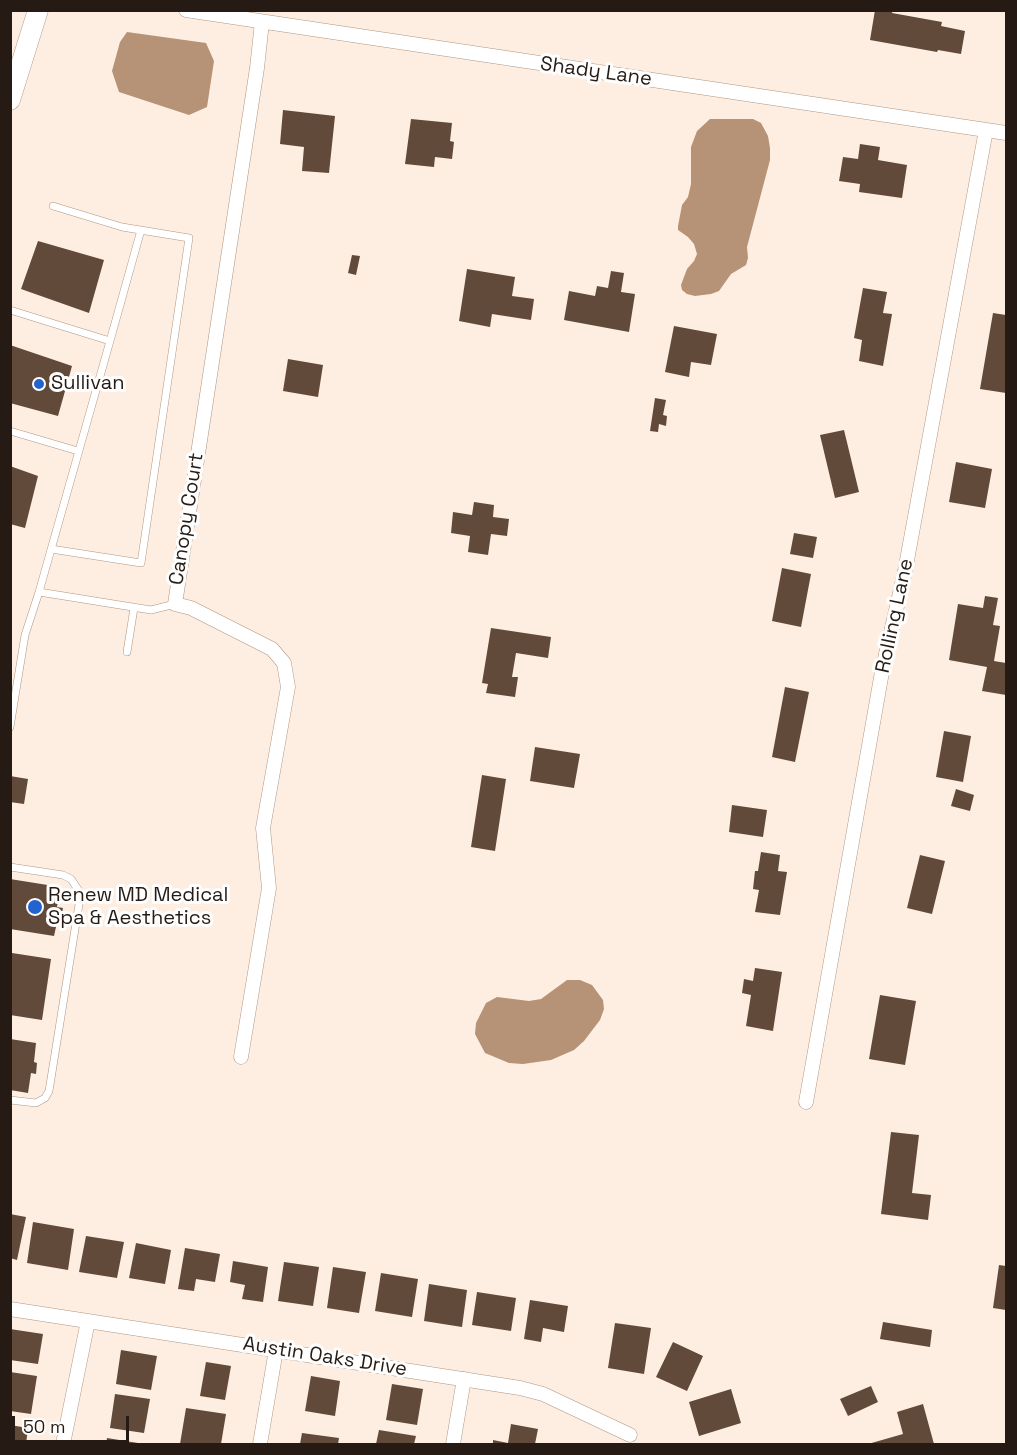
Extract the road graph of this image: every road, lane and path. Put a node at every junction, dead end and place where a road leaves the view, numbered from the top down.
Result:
1 (38, 10) edge
2 (186, 10) edge
3 (216, 13) edge
4 (262, 22) junction
5 (10, 100) edge
6 (986, 130) junction
7 (1006, 133) edge
8 (53, 206) dead end
9 (141, 230) junction
10 (10, 310) edge
11 (110, 341) junction
12 (10, 431) edge
13 (78, 450) junction
14 (51, 549) junction
15 (39, 592) junction
16 (175, 604) junction
17 (134, 608) junction
18 (127, 651) dead end
19 (10, 727) edge
20 (10, 867) edge
21 (241, 1057) dead end
22 (10, 1100) edge
23 (806, 1102) dead end
24 (10, 1309) edge
25 (88, 1321) junction
26 (276, 1350) junction
27 (464, 1378) junction
28 (630, 1435) dead end
29 (63, 1444) edge
30 (260, 1444) edge
31 (453, 1444) edge

1 - 5 main road
2 - 3 street, Shady Lane
3 - 4 street, Shady Lane
4 - 6 street, Shady Lane
4 - 16 street, Canopy Court
6 - 7 street, Shady Lane
6 - 23 street, Rolling Lane
8 - 9 lane
9 - 11 lane
9 - 14 lane
10 - 11 lane
11 - 13 lane
12 - 13 lane
13 - 14 lane
14 - 15 lane
15 - 17 lane
15 - 19 lane
16 - 17 lane
16 - 21 street, Canopy Court
17 - 18 lane
20 - 22 lane
24 - 25 street, Austin Oaks Drive
25 - 26 street, Austin Oaks Drive
25 - 29 street
26 - 27 street, Austin Oaks Drive
26 - 30 street
27 - 28 street, Austin Oaks Drive
27 - 31 street

